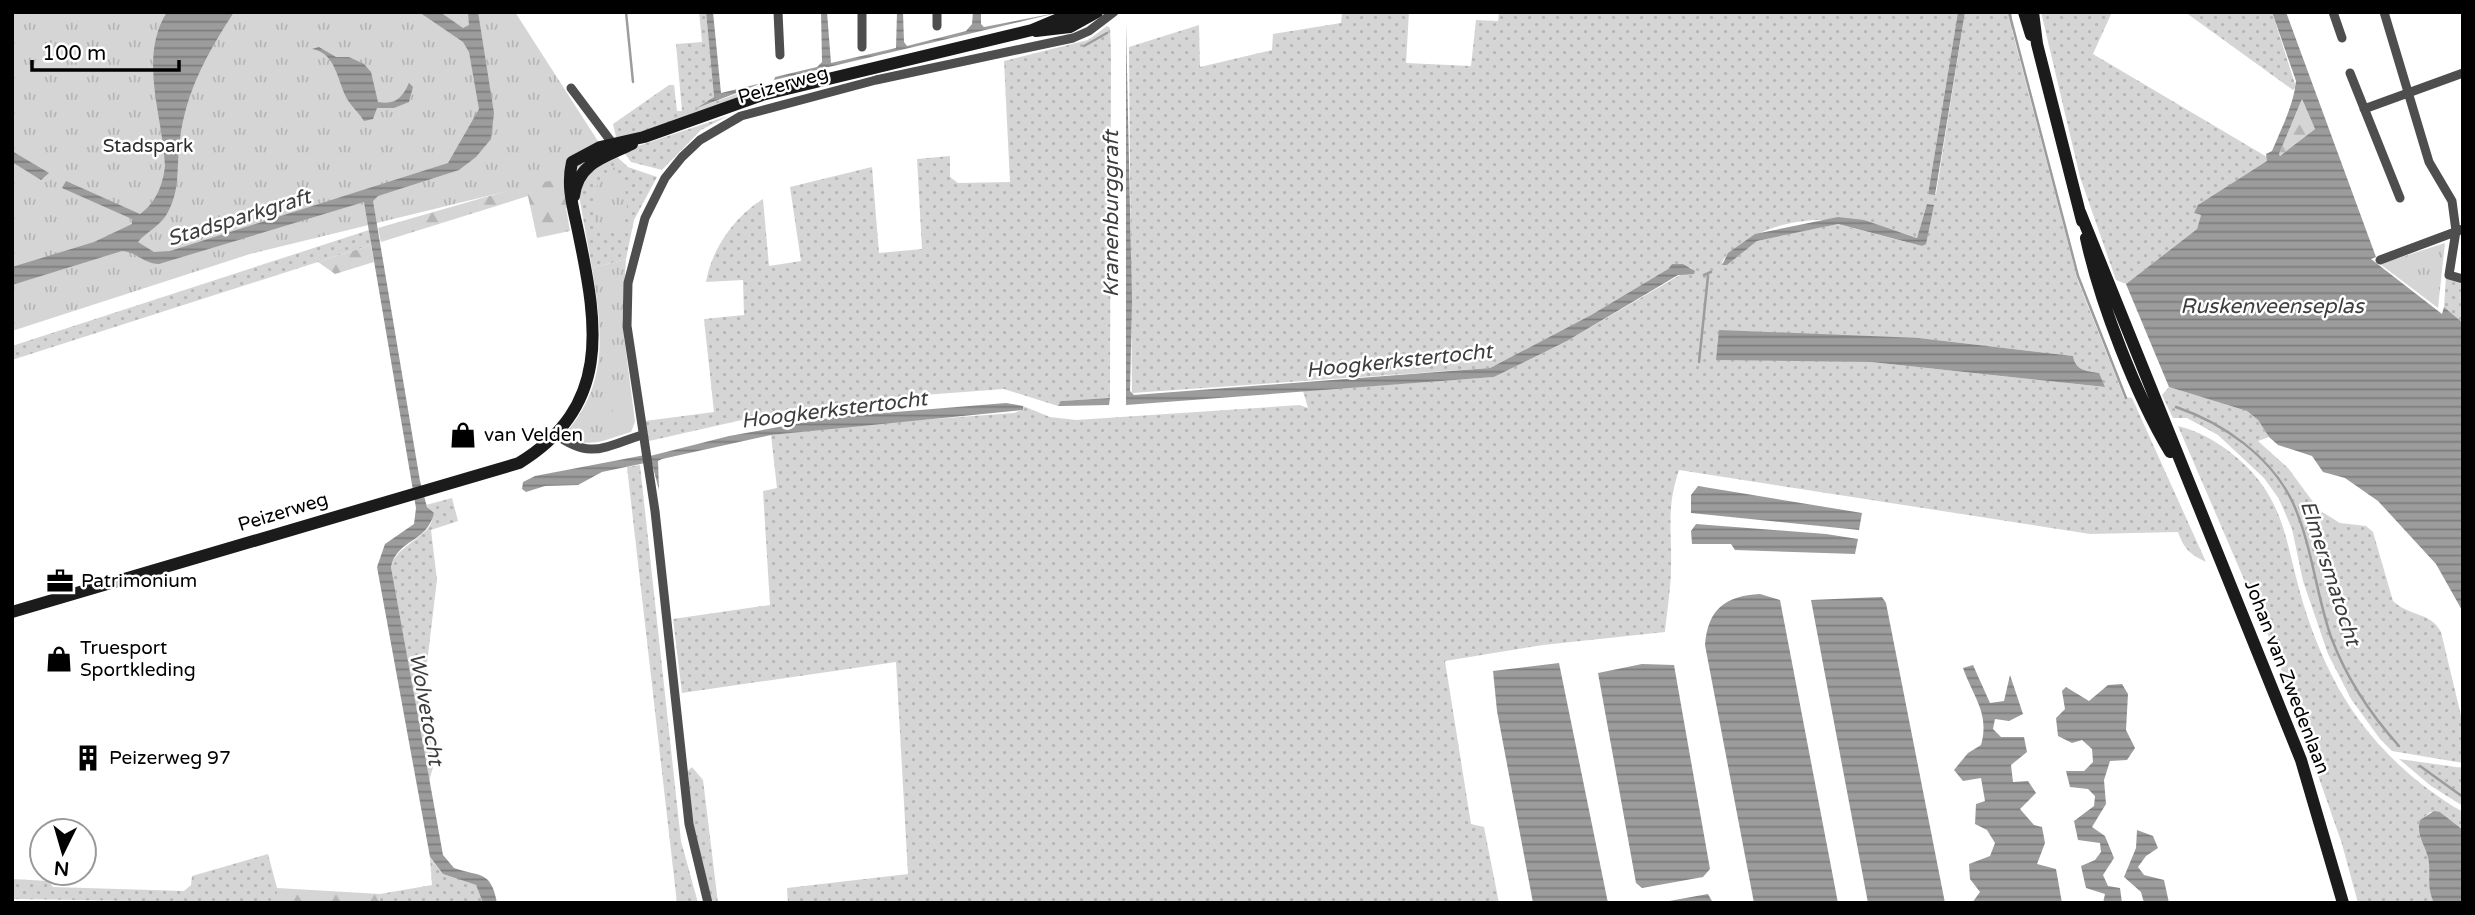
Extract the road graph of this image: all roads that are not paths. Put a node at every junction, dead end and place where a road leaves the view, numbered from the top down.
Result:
1 (778, 12) edge
2 (862, 12) edge
3 (937, 12) edge
4 (1075, 12) edge
5 (1097, 12) edge
6 (1114, 12) edge
7 (2024, 12) edge
8 (2033, 12) edge
9 (2333, 12) edge
10 (2384, 12) edge
11 (937, 26) dead end
12 (1032, 30) junction
13 (2342, 38) dead end
14 (983, 41) junction
15 (2037, 44) junction
16 (862, 47) dead end
17 (779, 55) dead end
18 (986, 55) junction
19 (2350, 73) dead end
20 (2463, 73) edge
21 (571, 88) dead end
22 (2407, 93) junction
23 (2364, 109) junction
24 (616, 147) junction
25 (2400, 198) dead end
26 (2460, 230) edge
27 (2380, 260) dead end
28 (2463, 279) edge
29 (555, 434) junction
30 (642, 435) junction
31 (12, 612) edge
32 (708, 903) edge
33 (2343, 903) edge

1 - 17 street
2 - 16 street
3 - 11 street
4 - 12 street, Peizerweg
5 - 12 street, Peizerweg
6 - 18 street, Peizerweg
7 - 15 street, Johan van Zwedenlaan
8 - 15 street, Johan van Zwedenlaan
9 - 13 street
10 - 22 street
12 - 14 street, Peizerweg
14 - 18 street
14 - 24 street, Peizerweg
15 - 33 street, Johan van Zwedenlaan
18 - 30 street, Peizerweg
19 - 23 street
20 - 22 street
21 - 24 street
22 - 23 street
22 - 26 street
23 - 25 street
24 - 29 street, Peizerweg
26 - 27 street
26 - 28 street
29 - 30 street
29 - 31 street, Peizerweg
30 - 32 street, Peizerweg

